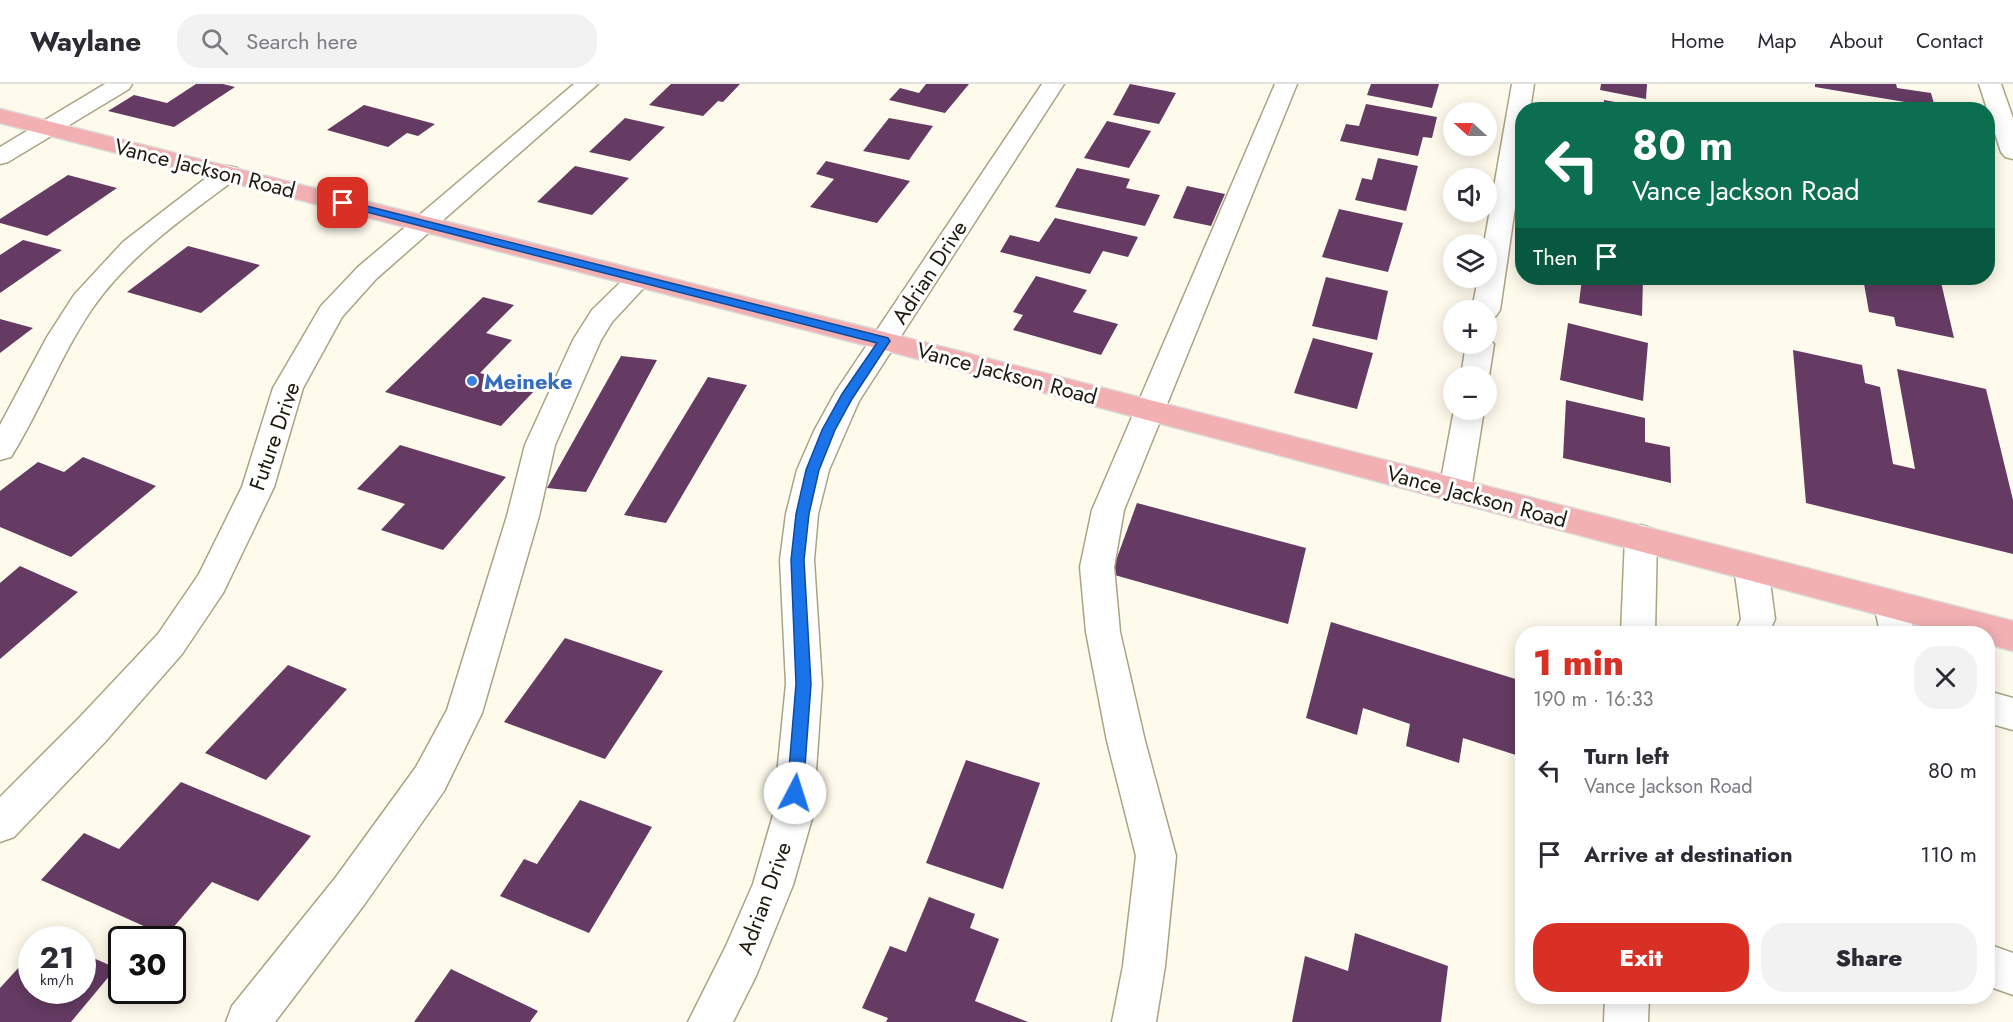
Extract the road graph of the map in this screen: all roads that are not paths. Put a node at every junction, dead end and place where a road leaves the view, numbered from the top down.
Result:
1 (121, 84) edge
2 (587, 84) edge
3 (1053, 84) edge
4 (1286, 84) edge
5 (1523, 84) edge
6 (1990, 84) edge
7 (1520, 102) edge
8 (0, 116) edge
9 (48, 128) junction
10 (1515, 133) edge
11 (2013, 152) edge
12 (0, 157) edge
13 (228, 173) junction
14 (424, 224) junction
15 (639, 279) junction
16 (1488, 300) edge
17 (884, 341) junction
18 (1148, 410) junction
19 (1467, 420) edge
20 (0, 449) edge
21 (1455, 490) junction
22 (1641, 538) junction
23 (1751, 567) junction
24 (1894, 618) edge
25 (1638, 626) edge
26 (1755, 626) edge
27 (1947, 626) edge
28 (1995, 633) edge
29 (2013, 636) edge
30 (1995, 709) edge
31 (2013, 714) edge
32 (0, 824) edge
33 (1995, 968) edge
34 (2013, 974) edge
35 (1627, 1004) edge
36 (248, 1022) edge
37 (710, 1022) edge
38 (1134, 1022) edge
39 (1626, 1022) edge

1 - 9 street
2 - 14 street, Future Drive
3 - 17 street, Adrian Drive
4 - 18 street
5 - 7 street
6 - 11 street
8 - 9 main road, Vance Jackson Road
9 - 12 street
9 - 13 main road, Vance Jackson Road
10 - 16 street
13 - 14 main road, Vance Jackson Road
13 - 20 street
14 - 15 main road, Vance Jackson Road
14 - 32 street, Future Drive
15 - 17 main road, Vance Jackson Road
15 - 36 street
17 - 18 main road, Vance Jackson Road
17 - 37 street, Adrian Drive
18 - 21 main road, Vance Jackson Road
18 - 38 street
19 - 21 street
21 - 22 main road, Vance Jackson Road
22 - 23 main road, Vance Jackson Road
22 - 25 street
23 - 24 main road, Vance Jackson Road
23 - 26 street
24 - 27 main road, Vance Jackson Road
28 - 29 main road, Vance Jackson Road
30 - 31 street
33 - 34 street
35 - 39 street

